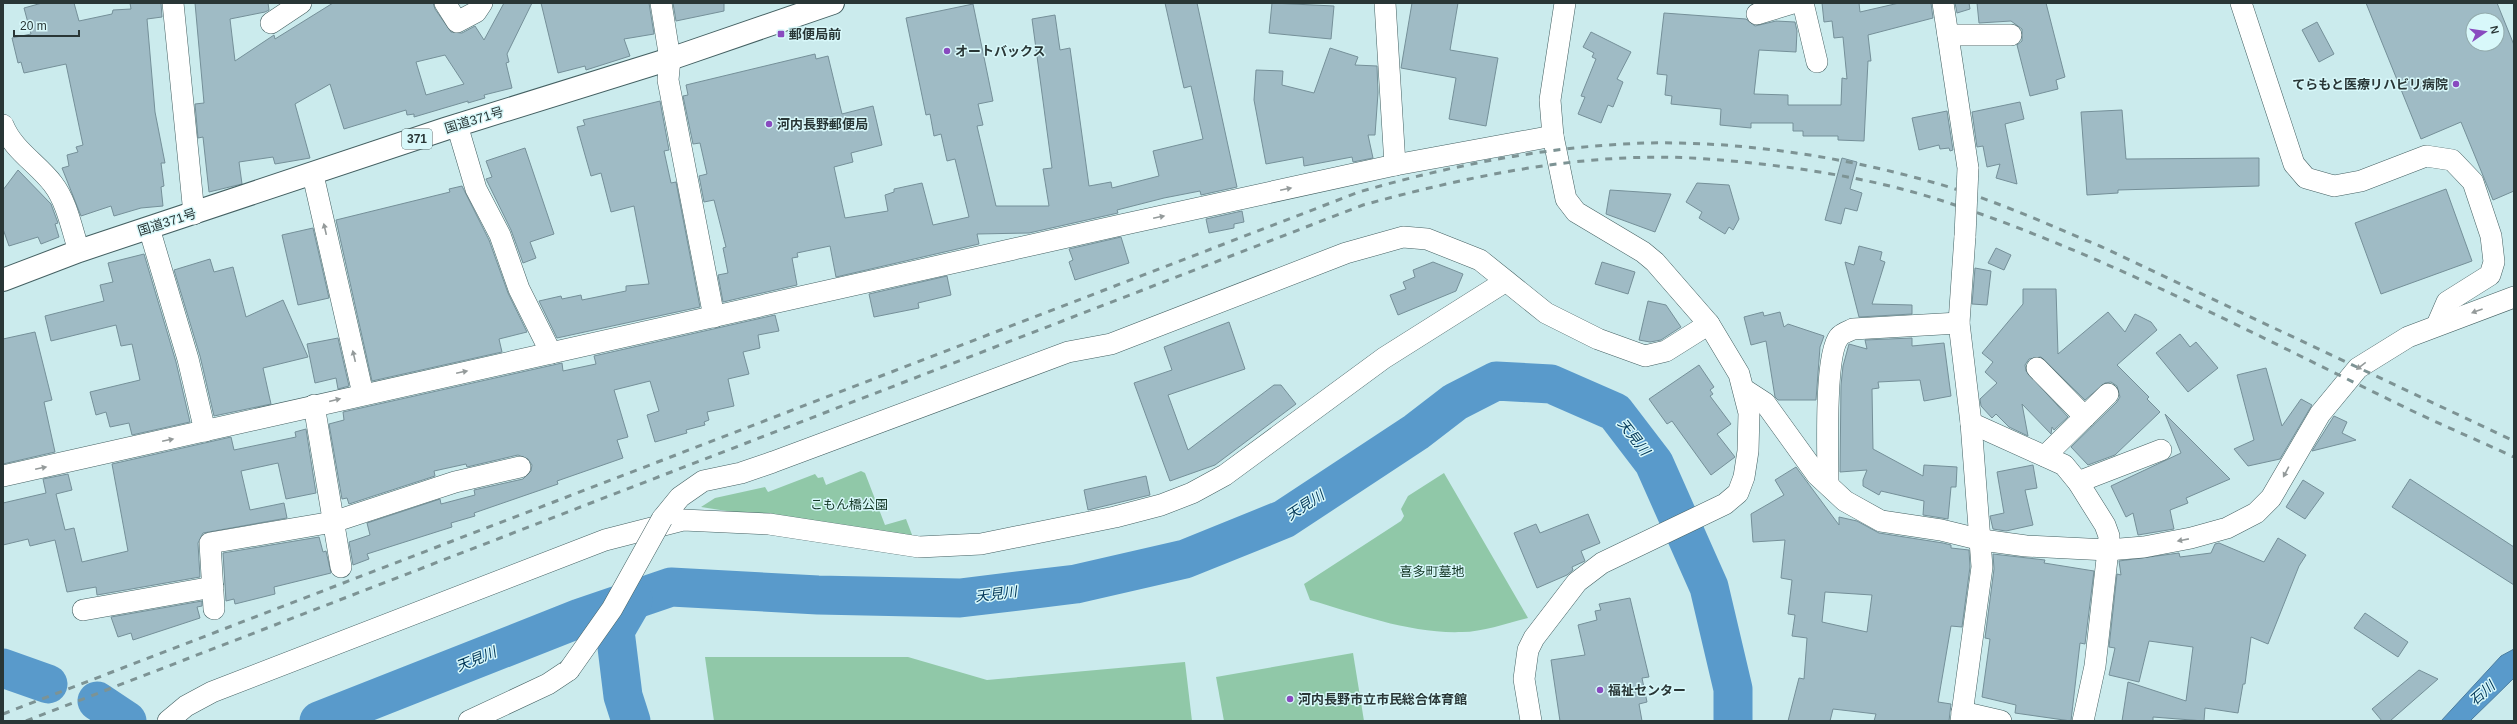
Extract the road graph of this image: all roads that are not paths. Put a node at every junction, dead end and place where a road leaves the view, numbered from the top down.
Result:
1 (172, 3) edge
2 (301, 3) edge
3 (445, 3) edge
4 (482, 3) edge
5 (661, 3) edge
6 (833, 3) edge
7 (1385, 3) edge
8 (1565, 3) edge
9 (1792, 3) edge
10 (1803, 3) edge
11 (1942, 3) edge
12 (2241, 3) edge
13 (1757, 14) dead end
14 (271, 24) dead end
15 (1948, 35) junction
16 (2011, 35) dead end
17 (670, 59) junction
18 (1817, 62) dead end
19 (457, 125) junction
20 (3, 126) edge
21 (1553, 136) junction
22 (1394, 165) junction
23 (313, 174) junction
24 (194, 214) junction
25 (149, 228) junction
26 (79, 251) junction
27 (3, 280) edge
28 (1506, 281) junction
29 (2514, 297) edge
30 (714, 317) junction
31 (1959, 323) junction
32 (1709, 324) junction
33 (2437, 325) junction
34 (551, 352) junction
35 (2037, 368) dead end
36 (1745, 390) junction
37 (363, 394) junction
38 (2108, 394) dead end
39 (314, 406) junction
40 (2084, 417) junction
41 (1971, 423) junction
42 (205, 431) junction
43 (2161, 450) dead end
44 (2045, 456) junction
45 (520, 467) dead end
46 (3, 476) edge
47 (2078, 482) junction
48 (1828, 484) junction
49 (333, 522) junction
50 (1982, 540) junction
51 (2108, 550) junction
52 (341, 567) dead end
53 (213, 587) junction
54 (214, 609) dead end
55 (83, 610) dead end
56 (1962, 717) edge
57 (168, 721) edge
58 (469, 721) edge
59 (1531, 721) edge
60 (2001, 721) edge
61 (2083, 721) edge

1 - 24 street
2 - 14 street
3 - 4 street
5 - 17 street
6 - 17 highway, 国道371号 / 371
7 - 22 street
8 - 21 street
9 - 13 street
10 - 18 street
11 - 15 street
12 - 33 street
15 - 16 street
15 - 31 street, bridge
17 - 19 highway, 国道371号 / 371
17 - 30 street
19 - 23 highway, 国道371号 / 371
19 - 34 street
20 - 26 street
21 - 22 street
21 - 32 street
30 -> 22 street
23 - 24 highway, 国道371号 / 371
37 -> 23 street
24 - 25 highway, 国道371号 / 371
25 - 26 highway, 国道371号 / 371
25 - 42 street
26 - 27 highway, 国道371号 / 371
28 - 32 street
28 - 57 street
28 - 58 street, bridge
29 -> 33 street
30 - 34 street
31 - 41 street
31 - 48 street
32 - 36 street
33 -> 51 street
37 -> 34 street
35 - 40 street
36 - 48 street
36 - 59 street
39 -> 37 street
38 - 40 street
39 - 42 street
39 - 49 street
40 - 44 street
41 - 44 street
41 - 50 street
46 -> 42 street
43 - 47 street
44 - 47 street
45 - 49 street
47 - 51 street
48 - 50 street
49 - 52 street
49 - 53 street
50 - 51 street
50 - 56 street
51 - 61 street
53 - 54 street
53 - 55 street
56 - 60 street

